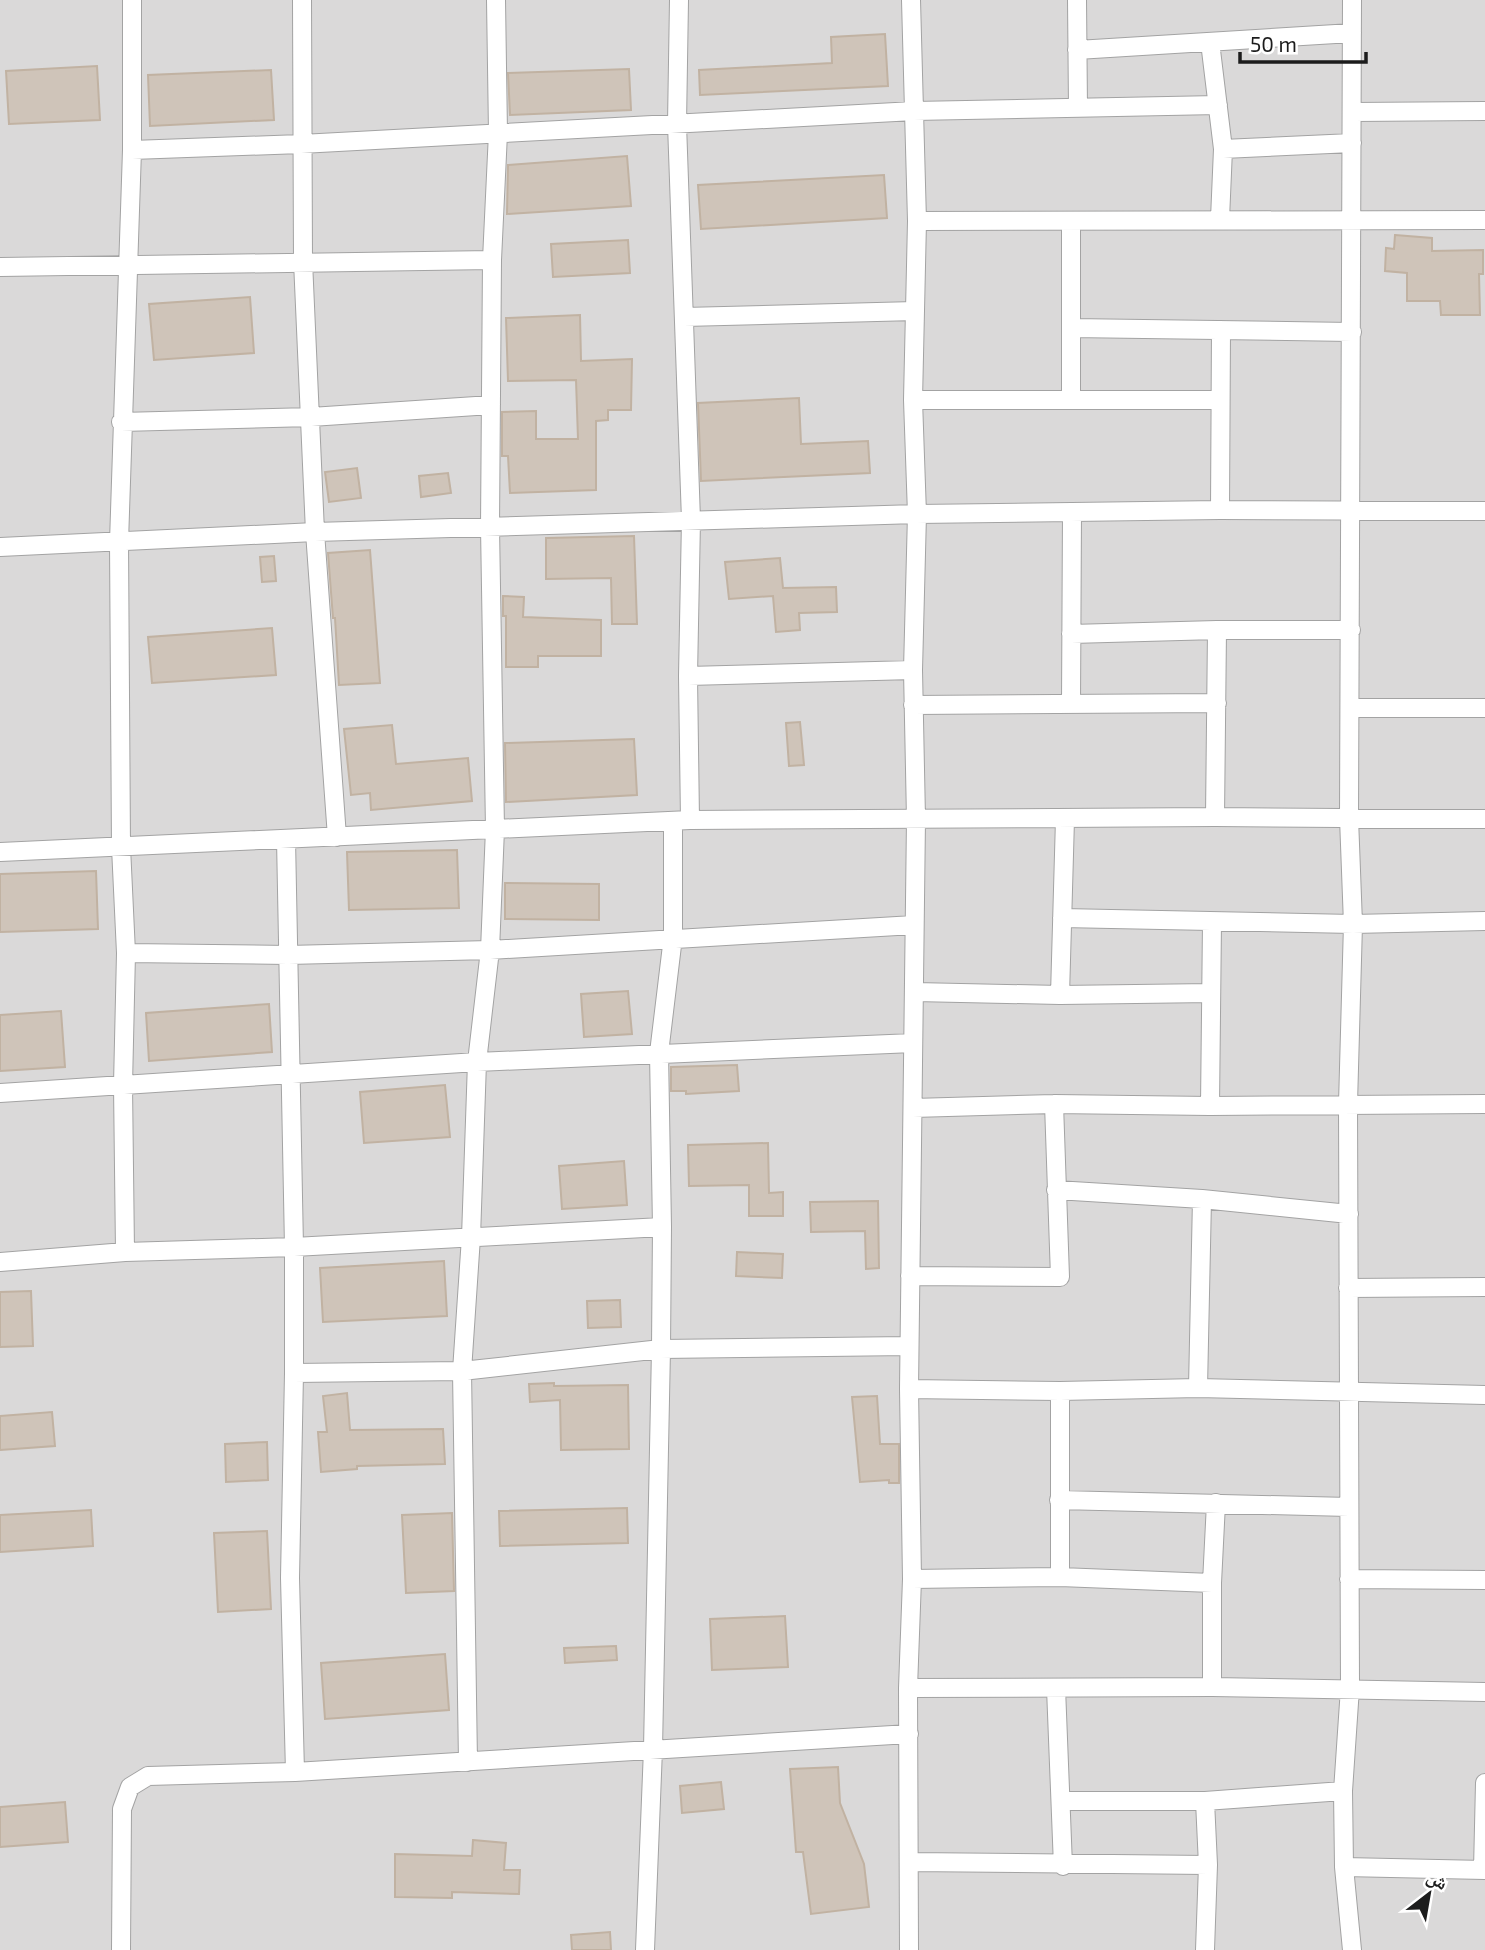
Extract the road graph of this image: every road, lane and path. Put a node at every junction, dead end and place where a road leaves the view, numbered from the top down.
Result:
1 (132, 0) edge
2 (302, 0) edge
3 (496, 0) edge
4 (679, 0) edge
5 (911, 0) edge
6 (1077, 0) edge
7 (1352, 0) edge
8 (1352, 33) junction
9 (1210, 42) junction
10 (1077, 50) junction
11 (1218, 104) junction
12 (1078, 108) junction
13 (914, 111) junction
14 (1353, 111) junction
15 (1485, 111) edge
16 (677, 124) junction
17 (498, 133) junction
18 (1352, 143) junction
19 (301, 144) junction
20 (1223, 149) junction
21 (132, 150) junction
22 (1220, 219) junction
23 (917, 220) junction
24 (1352, 220) junction
25 (1485, 220) edge
26 (1071, 221) junction
27 (492, 260) junction
28 (303, 261) junction
29 (128, 266) junction
30 (0, 267) edge
31 (915, 311) junction
32 (684, 317) junction
33 (1071, 328) junction
34 (1221, 330) junction
35 (1352, 332) junction
36 (1071, 399) junction
37 (913, 400) junction
38 (1219, 400) junction
39 (491, 405) junction
40 (311, 417) junction
41 (121, 422) junction
42 (1220, 510) junction
43 (1351, 510) junction
44 (1485, 511) edge
45 (1072, 513) junction
46 (917, 514) junction
47 (691, 520) junction
48 (489, 527) junction
49 (315, 532) junction
50 (119, 542) junction
51 (0, 547) edge
52 (1351, 630) junction
53 (1217, 631) junction
54 (1071, 634) junction
55 (913, 670) junction
56 (688, 676) junction
57 (1071, 703) junction
58 (1217, 703) junction
59 (913, 705) junction
60 (1350, 708) junction
61 (1485, 708) edge
62 (1215, 817) junction
63 (1349, 818) junction
64 (916, 819) junction
65 (1065, 819) junction
66 (1485, 819) edge
67 (682, 821) junction
68 (495, 829) junction
69 (337, 837) junction
70 (286, 839) junction
71 (121, 847) junction
72 (0, 852) edge
73 (1062, 918) junction
74 (1485, 921) edge
75 (1212, 922) junction
76 (1353, 924) junction
77 (914, 925) junction
78 (673, 937) junction
79 (490, 950) junction
80 (126, 953) junction
81 (288, 955) junction
82 (915, 992) junction
83 (1211, 993) junction
84 (1060, 995) junction
85 (913, 1043) junction
86 (659, 1053) junction
87 (477, 1062) junction
88 (291, 1074) junction
89 (123, 1085) junction
90 (0, 1093) edge
91 (1054, 1104) junction
92 (1348, 1104) junction
93 (1485, 1104) edge
94 (1210, 1106) junction
95 (912, 1108) junction
96 (1056, 1189) junction
97 (1202, 1199) junction
98 (1349, 1214) junction
99 (662, 1227) junction
100 (471, 1237) junction
101 (294, 1247) junction
102 (125, 1252) junction
103 (0, 1262) edge
104 (910, 1276) junction
105 (1485, 1287) edge
106 (1348, 1288) junction
107 (909, 1346) junction
108 (661, 1349) junction
109 (462, 1371) junction
110 (294, 1373) junction
111 (1198, 1388) junction
112 (909, 1389) junction
113 (1059, 1391) junction
114 (1348, 1393) junction
115 (1485, 1395) edge
116 (1059, 1500) junction
117 (1216, 1503) junction
118 (1349, 1507) junction
119 (1060, 1577) junction
120 (912, 1579) junction
121 (1349, 1579) junction
122 (1485, 1580) edge
123 (1212, 1583) junction
124 (1212, 1687) junction
125 (908, 1688) junction
126 (1056, 1688) junction
127 (1350, 1688) junction
128 (1485, 1692) edge
129 (909, 1734) junction
130 (653, 1749) junction
131 (468, 1762) junction
132 (295, 1772) junction
133 (1485, 1783) edge
134 (1343, 1791) junction
135 (1062, 1801) junction
136 (1205, 1801) junction
137 (910, 1862) junction
138 (1208, 1865) junction
139 (1063, 1866) junction
140 (1344, 1867) junction
141 (1484, 1870) edge
142 (121, 1950) edge
143 (645, 1950) edge
144 (909, 1950) edge
145 (1205, 1950) edge
146 (1352, 1950) edge

1 - 21 street
2 - 19 street
3 - 17 street
4 - 16 street
5 - 13 street
6 - 10 street
7 - 8 street
8 - 9 street
8 - 14 street
9 - 10 street
9 - 11 street
10 - 12 street
11 - 12 street
11 - 20 street
12 - 13 street
13 - 16 street
13 - 23 street
14 - 15 street
14 - 18 street
16 - 17 street
16 - 32 street
17 - 19 street
17 - 27 street
18 - 20 street
18 - 24 street
19 - 21 street
19 - 28 street
20 - 22 street
21 - 29 street
22 - 24 street
22 - 26 street
23 - 26 street
23 - 31 street
24 - 25 street
24 - 35 street
26 - 33 street
27 - 28 street
27 - 39 street
28 - 29 street
28 - 40 street
29 - 30 street
29 - 41 street
31 - 32 street
31 - 37 street
32 - 47 street
33 - 34 street
33 - 36 street
34 - 35 street
34 - 38 street
35 - 43 street
36 - 37 street
36 - 38 street
37 - 46 street
38 - 42 street
39 - 40 street
39 - 48 street
40 - 41 street
40 - 49 street
41 - 50 street
42 - 43 street
42 - 45 street
43 - 44 street
43 - 52 street
45 - 46 street
45 - 54 street
46 - 47 street
46 - 55 street
47 - 48 street
47 - 56 street
48 - 49 street
48 - 68 street
49 - 50 street
49 - 69 street
50 - 51 street
50 - 71 street
52 - 53 street
52 - 60 street
53 - 54 street
53 - 58 street
54 - 57 street
55 - 56 street
55 - 59 street
56 - 67 street
57 - 58 street
57 - 59 street
58 - 62 street
59 - 64 street
60 - 61 street
60 - 63 street
62 - 63 street
62 - 65 street
63 - 66 street
63 - 76 street
64 - 65 street
64 - 67 street
64 - 77 street
65 - 73 street
67 - 68 street
67 - 78 street
68 - 69 street
68 - 79 street
69 - 70 street
70 - 71 street
70 - 81 street
71 - 72 street
71 - 80 street
73 - 75 street
73 - 84 street
74 - 76 street
75 - 76 street
75 - 83 street
76 - 92 street
77 - 78 street
77 - 82 street
78 - 79 street
78 - 86 street
79 - 81 street
79 - 87 street
80 - 81 street
80 - 89 street
81 - 88 street
82 - 84 street
82 - 85 street
83 - 84 street
83 - 94 street
85 - 86 street
85 - 95 street
86 - 87 street
86 - 99 street
87 - 88 street
87 - 100 street
88 - 89 street
88 - 101 street
89 - 90 street
89 - 102 street
91 - 94 street
91 - 95 street
91 - 96 street
92 - 93 street
92 - 94 street
92 - 98 street
95 - 104 street
96 - 97 street
96 - 104 street
97 - 98 street
97 - 111 street
98 - 106 street
99 - 100 street
99 - 108 street
100 - 101 street
100 - 109 street
101 - 102 street
101 - 110 street
102 - 103 street
104 - 107 street
105 - 106 street
106 - 114 street
107 - 108 street
107 - 112 street
108 - 109 street
108 - 130 street
109 - 110 street
109 - 131 street
110 - 132 street
111 - 113 street
111 - 114 street
112 - 113 street
112 - 120 street
113 - 116 street
114 - 115 street
114 - 118 street
116 - 117 street
116 - 119 street
117 - 118 street
117 - 123 street
118 - 121 street
119 - 120 street
119 - 123 street
120 - 125 street
121 - 122 street
121 - 127 street
123 - 124 street
124 - 126 street
124 - 127 street
125 - 126 street
125 - 129 street
126 - 135 street
127 - 128 street
127 - 134 street
129 - 130 street
129 - 137 street
130 - 131 street
130 - 143 street
131 - 132 street
132 - 142 street
133 - 141 street
134 - 136 street
134 - 140 street
135 - 136 street
135 - 139 street
136 - 138 street
137 - 139 street
137 - 144 street
138 - 139 street
138 - 145 street
140 - 141 street
140 - 146 street

